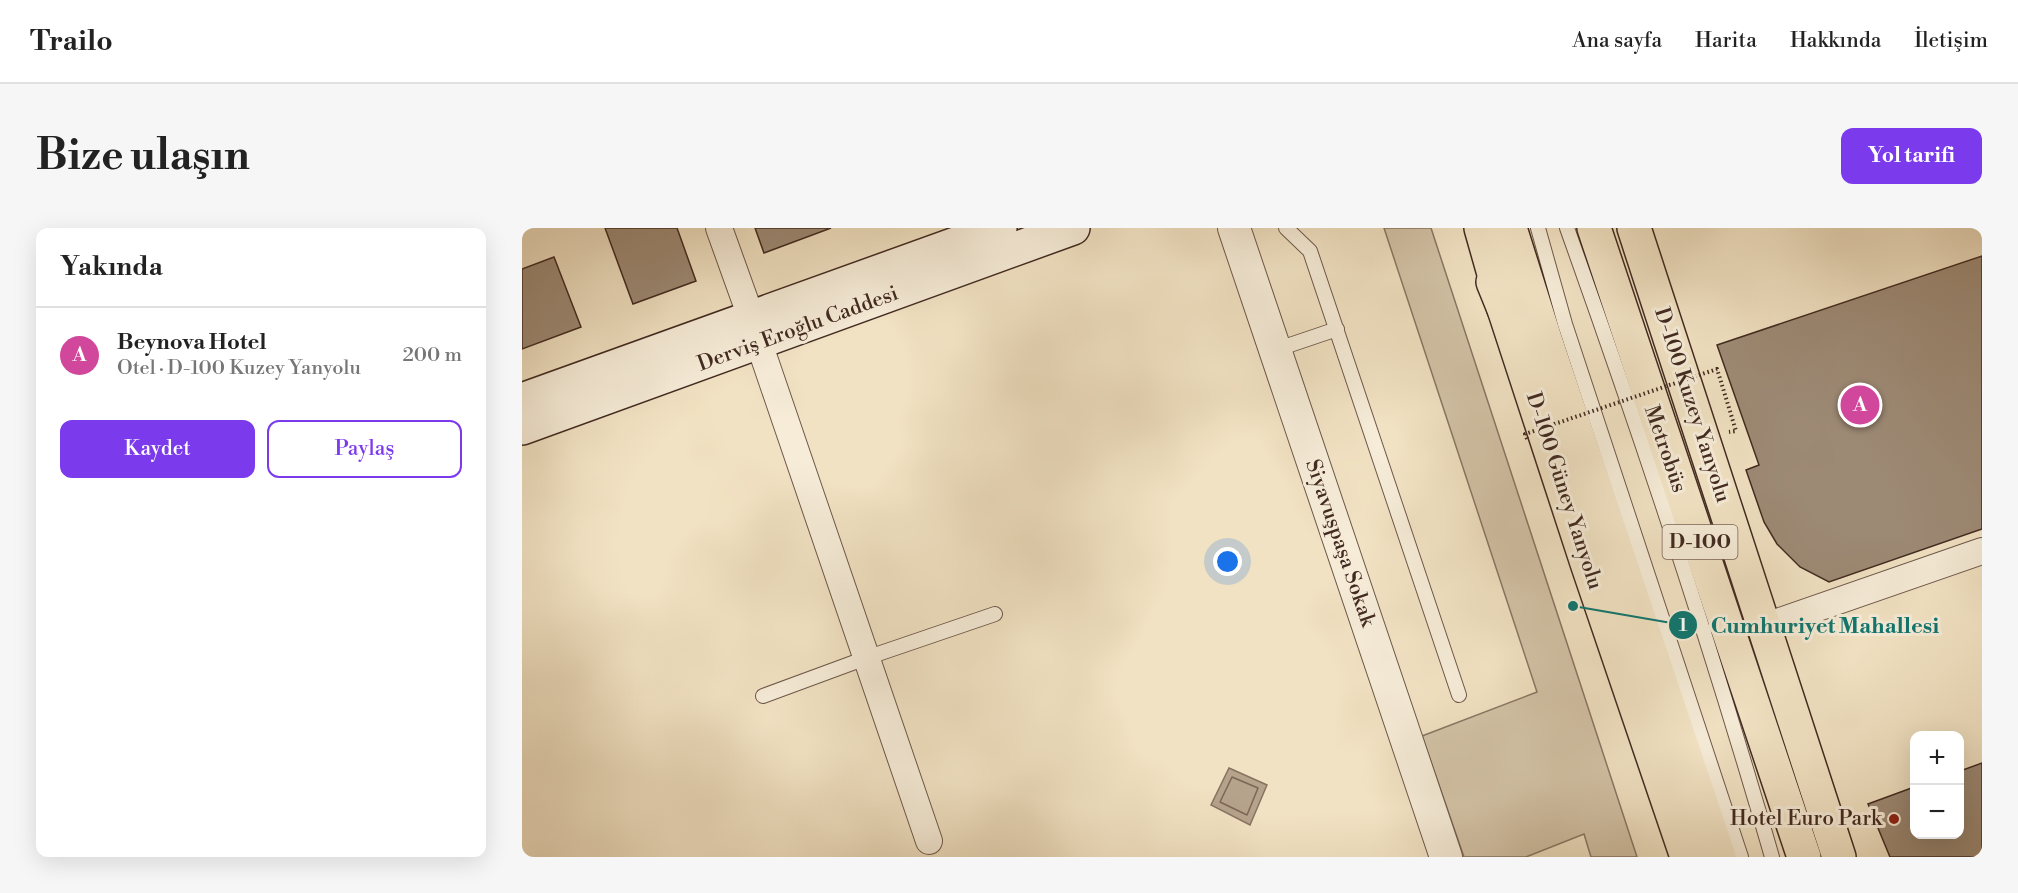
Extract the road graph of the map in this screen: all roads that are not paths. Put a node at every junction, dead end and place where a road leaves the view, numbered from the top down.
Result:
1 (719, 228) edge
2 (1000, 228) edge
3 (1073, 228) edge
4 (1234, 228) edge
5 (1286, 228) edge
6 (1474, 228) edge
7 (1481, 228) edge
8 (1510, 228) edge
9 (1538, 228) edge
10 (1567, 228) edge
11 (1594, 228) edge
12 (1634, 228) edge
13 (1504, 309) junction
14 (1337, 329) junction
15 (755, 330) junction
16 (1275, 351) junction
17 (522, 400) edge
18 (522, 428) edge
19 (1982, 551) edge
20 (995, 614) dead end
21 (1763, 627) junction
22 (866, 658) junction
23 (1459, 695) dead end
24 (763, 696) dead end
25 (929, 842) dead end
26 (1446, 857) edge
27 (1687, 857) edge
28 (1719, 857) edge
29 (1741, 857) edge
30 (1772, 857) edge
31 (1804, 857) edge
32 (1839, 857) edge

1 - 15 street
2 - 15 main road, Derviş Eroğlu Caddesi
3 - 15 main road, Derviş Eroğlu Caddesi
4 - 16 street, Siyavuşpaşa Sokak
5 - 14 lane
6 - 13 main road, D-100 Güney Yanyolu
7 - 13 main road
8 - 28 main road
9 - 29 lane
10 - 30 lane, Metrobüs
11 - 31 main road, D-100
12 - 21 main road, D-100 Kuzey Yanyolu
13 - 27 main road, D-100 Güney Yanyolu
14 - 16 lane
14 - 23 lane
15 - 17 main road, Derviş Eroğlu Caddesi
15 - 18 main road, Derviş Eroğlu Caddesi
15 - 22 street
16 - 26 street, Siyavuşpaşa Sokak
19 - 21 street
20 - 22 lane
21 - 32 main road, D-100 Kuzey Yanyolu
22 - 24 lane
22 - 25 street

